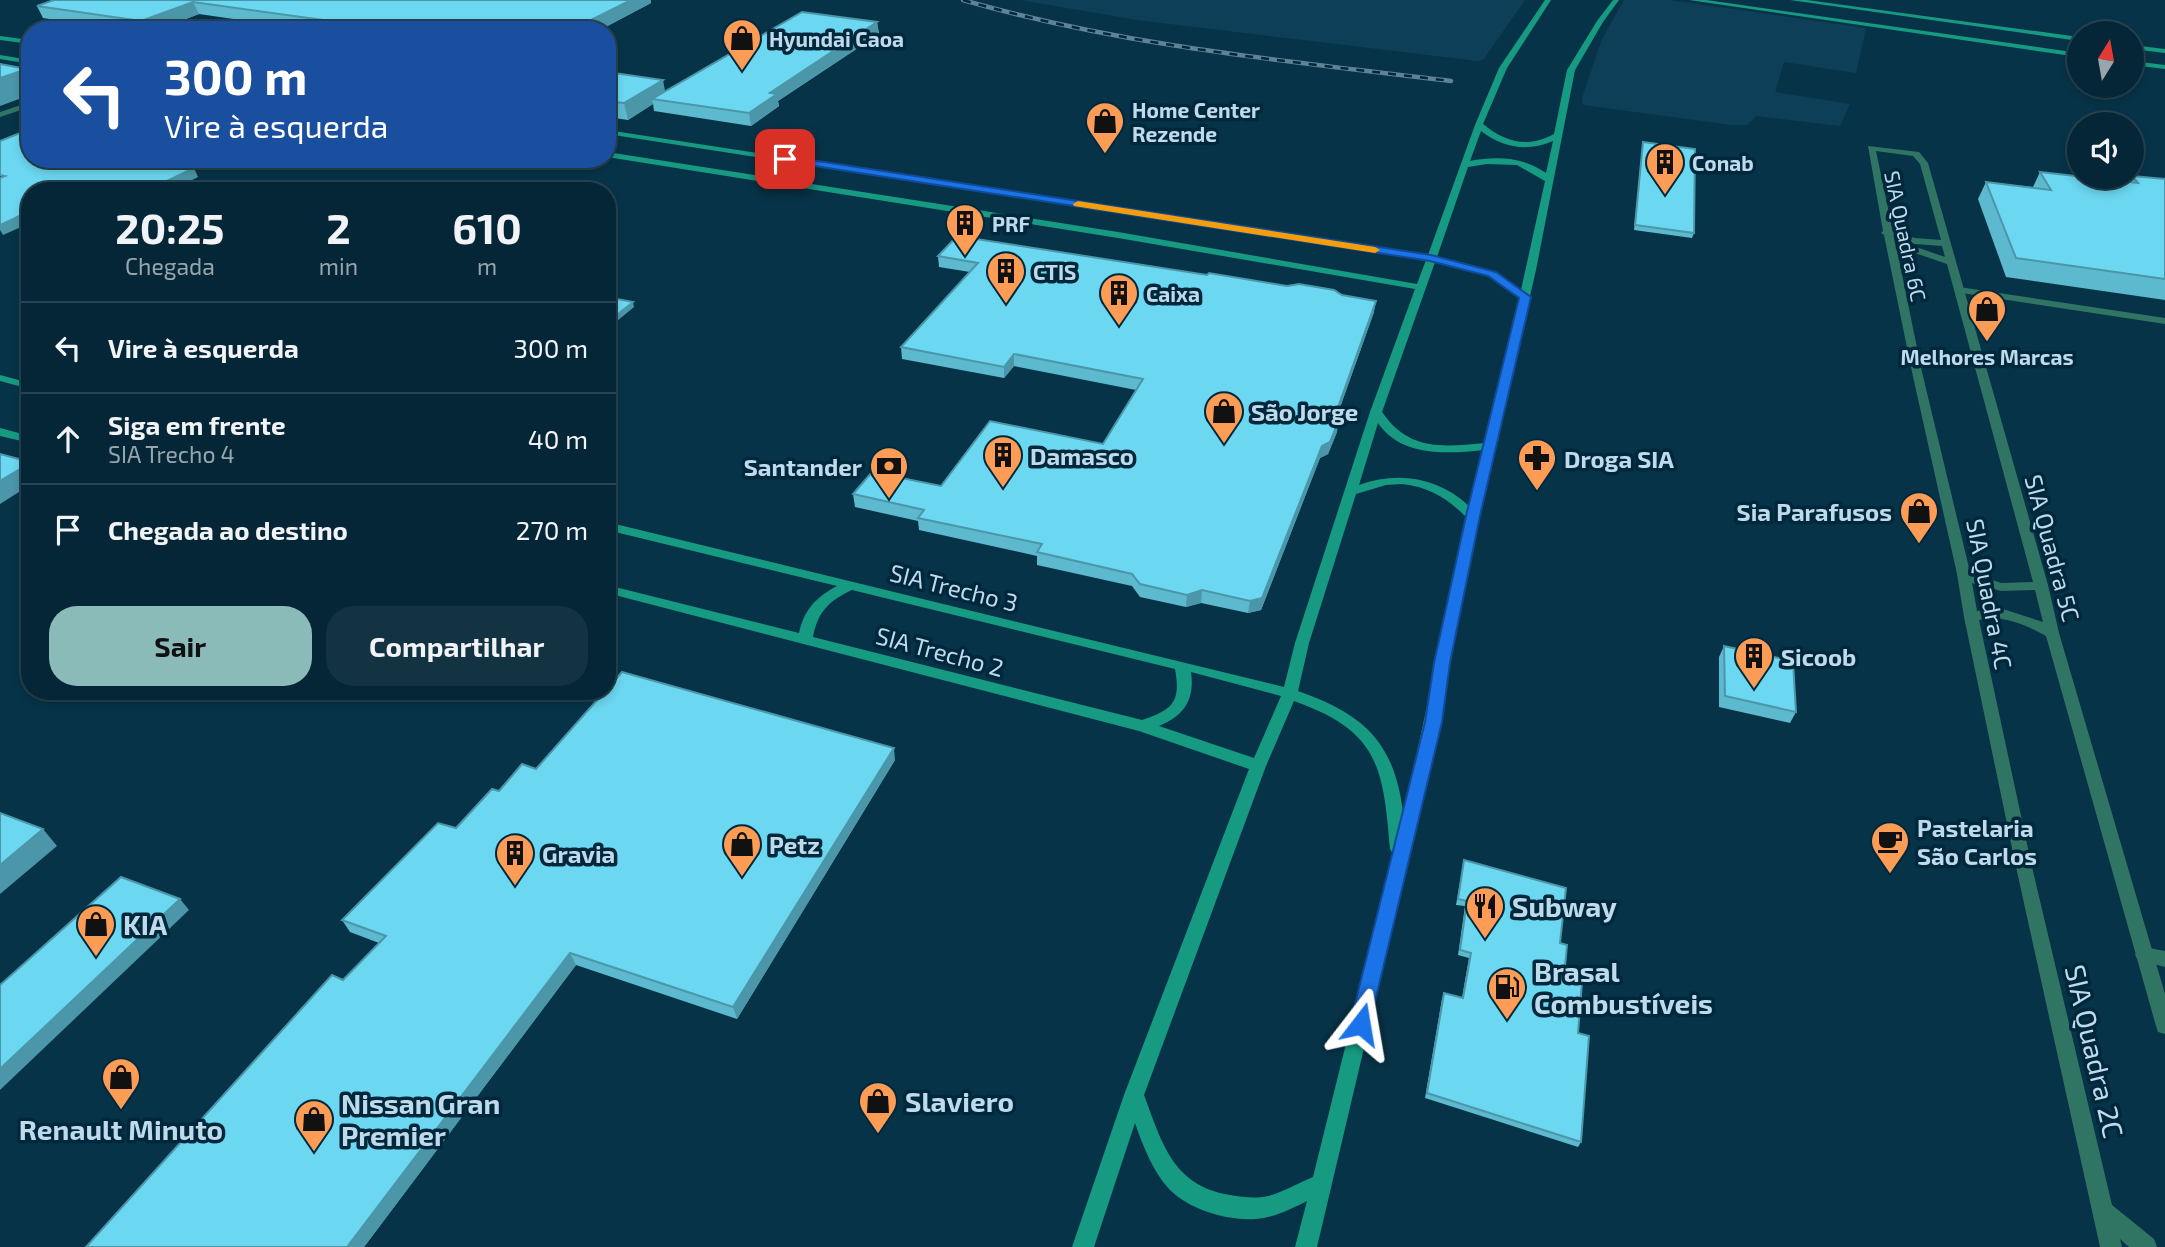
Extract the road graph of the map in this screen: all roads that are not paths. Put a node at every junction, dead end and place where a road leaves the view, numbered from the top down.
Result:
1 (1548, 0) edge
2 (1616, 0) edge
3 (1692, 0) edge
4 (1779, 0) edge
5 (1793, 0) edge
6 (1773, 12) junction
7 (0, 37) edge
8 (2067, 37) edge
9 (21, 40) edge
10 (2144, 48) edge
11 (2165, 51) edge
12 (2067, 53) edge
13 (0, 57) edge
14 (21, 60) edge
15 (2144, 64) edge
16 (2165, 67) edge
17 (21, 107) edge
18 (0, 115) edge
19 (1479, 125) junction
20 (616, 133) edge
21 (1559, 135) junction
22 (1871, 148) joint
23 (616, 155) edge
24 (1464, 165) junction
25 (1548, 179) junction
26 (1142, 214) junction
27 (1886, 233) junction
28 (1118, 235) junction
29 (1946, 243) junction
30 (1353, 247) junction
31 (1891, 252) junction
32 (1431, 258) junction
33 (1951, 262) junction
34 (1341, 273) junction
35 (1419, 287) junction
36 (1959, 290) junction
37 (1525, 297) junction
38 (2165, 321) edge
39 (1908, 331) joint
40 (0, 379) edge
41 (15, 382) junction
42 (21, 384) edge
43 (0, 386) edge
44 (1376, 412) junction
45 (0, 432) edge
46 (21, 438) edge
47 (1488, 446) junction
48 (1352, 491) junction
49 (1473, 516) junction
50 (616, 528) edge
51 (1964, 574) junction
52 (850, 585) junction
53 (2041, 585) junction
54 (616, 591) edge
55 (1970, 617) junction
56 (2052, 633) junction
57 (805, 639) junction
58 (1182, 666) junction
59 (1290, 693) junction
60 (1142, 726) junction
61 (1258, 766) junction
62 (2024, 867) joint
63 (1400, 868) junction
64 (2144, 955) junction
65 (2165, 960) edge
66 (2165, 1026) edge
67 (1134, 1095) junction
68 (1320, 1184) junction
69 (2103, 1211) junction
70 (1083, 1247) edge
71 (1306, 1247) edge
72 (2111, 1247) edge
73 (2146, 1247) edge

1 - 19 main road
2 - 21 main road
3 - 6 main road
4 - 6 main road
5 - 8 main road
6 - 12 main road
7 - 9 main road
10 - 11 main road
13 - 14 main road
15 - 16 main road
17 - 18 street
19 - 21 main road
19 - 24 main road
20 - 26 main road
21 - 25 main road
22 - 27 street, SIA Quadra 6C
22 - 29 street, SIA Quadra 5C
23 - 28 main road
24 - 25 main road
24 - 32 main road
25 - 37 main road
26 - 28 main road
26 - 30 main road
27 - 29 street
27 - 31 street, SIA Quadra 6C
28 - 34 main road
29 - 33 street, SIA Quadra 5C
30 - 32 main road
30 - 34 main road
31 - 33 street
31 - 39 street, SIA Quadra 6C
32 - 35 main road
32 - 37 main road
33 - 36 street, SIA Quadra 5C
34 - 35 main road
35 - 44 main road
36 - 38 street
36 - 53 street, SIA Quadra 5C
37 - 47 main road
39 - 51 street, SIA Quadra 4C
40 - 41 main road
41 - 42 main road
41 - 43 main road
44 - 47 main road
44 - 48 main road
45 - 46 main road
47 - 49 main road
48 - 49 main road
48 - 59 main road
49 - 63 main road
50 - 52 main road, SIA Trecho 3
51 - 53 street
51 - 55 street, SIA Quadra 4C
52 - 57 main road
52 - 58 main road, SIA Trecho 3
53 - 56 street, SIA Quadra 5C
54 - 57 main road, SIA Trecho 2
55 - 56 street
55 - 62 street, SIA Quadra 4C
56 - 64 street, SIA Quadra 5C
57 - 60 main road, SIA Trecho 2
58 - 59 main road, SIA Trecho 3
58 - 60 main road
59 - 61 main road
59 - 63 main road, SIA Trecho 3
60 - 61 main road, SIA Trecho 2
61 - 67 main road
62 - 69 street, SIA Quadra 2C
63 - 68 main road
64 - 65 street
64 - 66 street, SIA Quadra 5C
67 - 68 main road
67 - 70 main road
68 - 71 main road
69 - 72 street, SIA Quadra 2C
69 - 73 street

